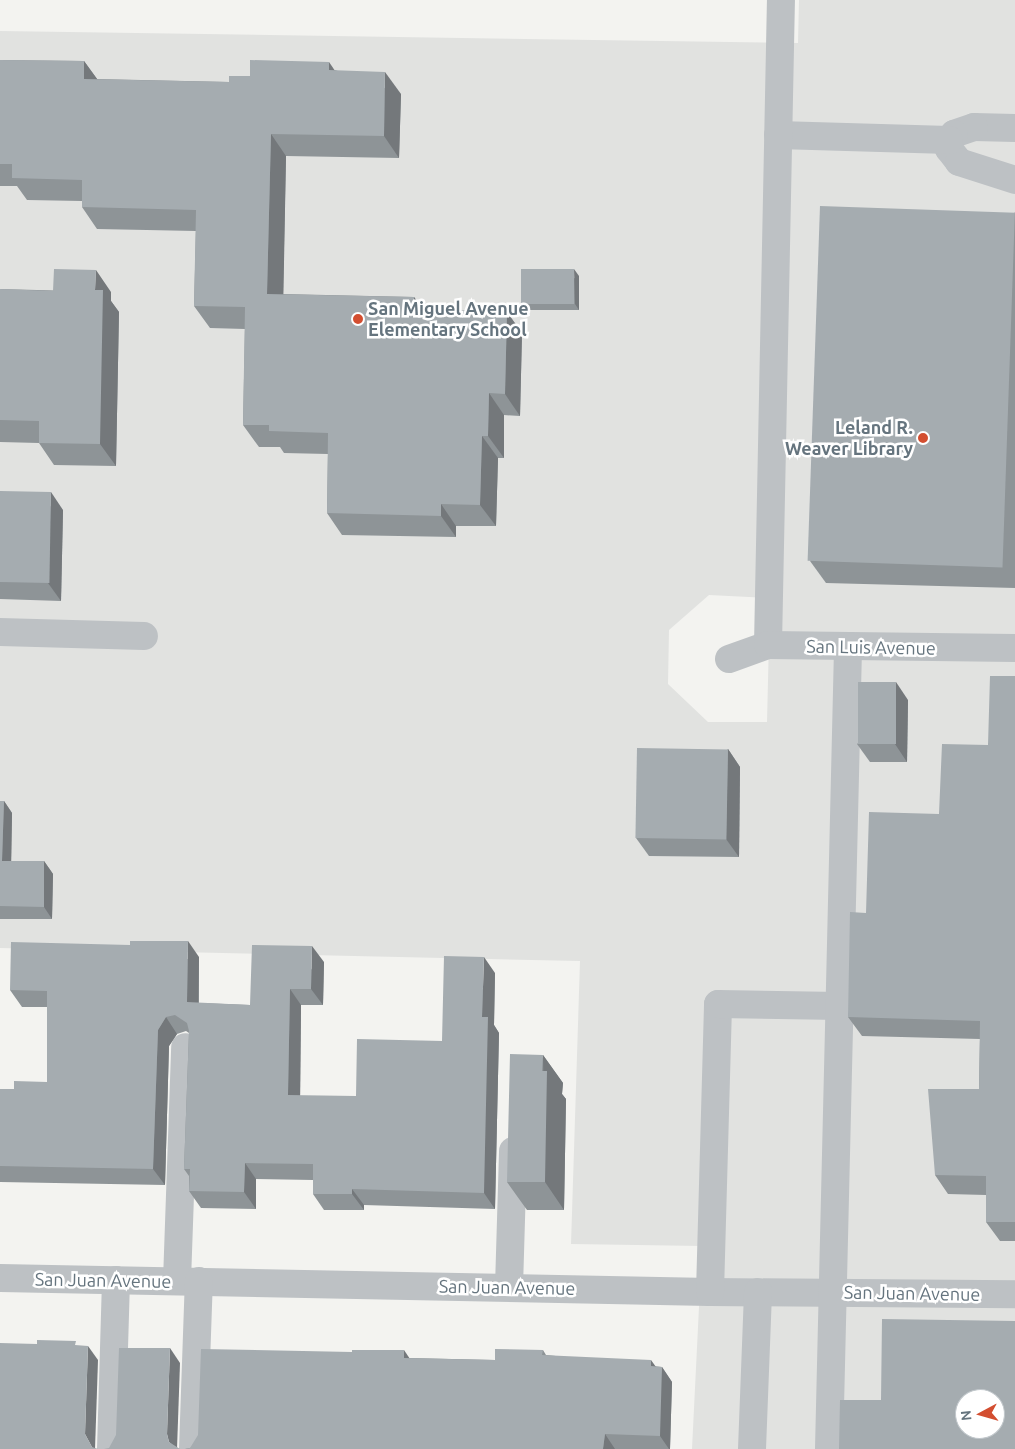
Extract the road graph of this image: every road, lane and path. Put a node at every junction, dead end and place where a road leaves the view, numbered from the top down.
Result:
1 (781, 0) edge
2 (1015, 128) edge
3 (778, 135) junction
4 (949, 140) junction
5 (1015, 180) edge
6 (0, 632) edge
7 (144, 636) dead end
8 (768, 646) junction
9 (848, 647) junction
10 (1015, 648) edge
11 (729, 659) dead end
12 (840, 1006) junction
13 (184, 1048) edge
14 (513, 1128) edge
15 (0, 1278) edge
16 (116, 1280) junction
17 (188, 1281) junction
18 (509, 1287) junction
19 (710, 1292) junction
20 (758, 1292) junction
21 (833, 1292) junction
22 (1015, 1294) edge
23 (111, 1449) edge
24 (193, 1449) edge
25 (752, 1449) edge
26 (830, 1449) edge

1 - 3 street
2 - 4 street
3 - 4 street
3 - 8 street
4 - 5 street
6 - 7 street
8 - 9 street, San Luis Avenue
8 - 11 street, San Luis Avenue
9 - 10 street, San Luis Avenue
9 - 12 street
12 - 19 street
12 - 21 street
13 - 17 street
14 - 18 street
15 - 16 street, San Juan Avenue
16 - 17 street, San Juan Avenue
16 - 23 street
17 - 18 street, San Juan Avenue
17 - 24 street
18 - 19 street, San Juan Avenue
19 - 20 street, San Juan Avenue
20 - 21 street, San Juan Avenue
20 - 25 street
21 - 22 street, San Juan Avenue
21 - 26 street

